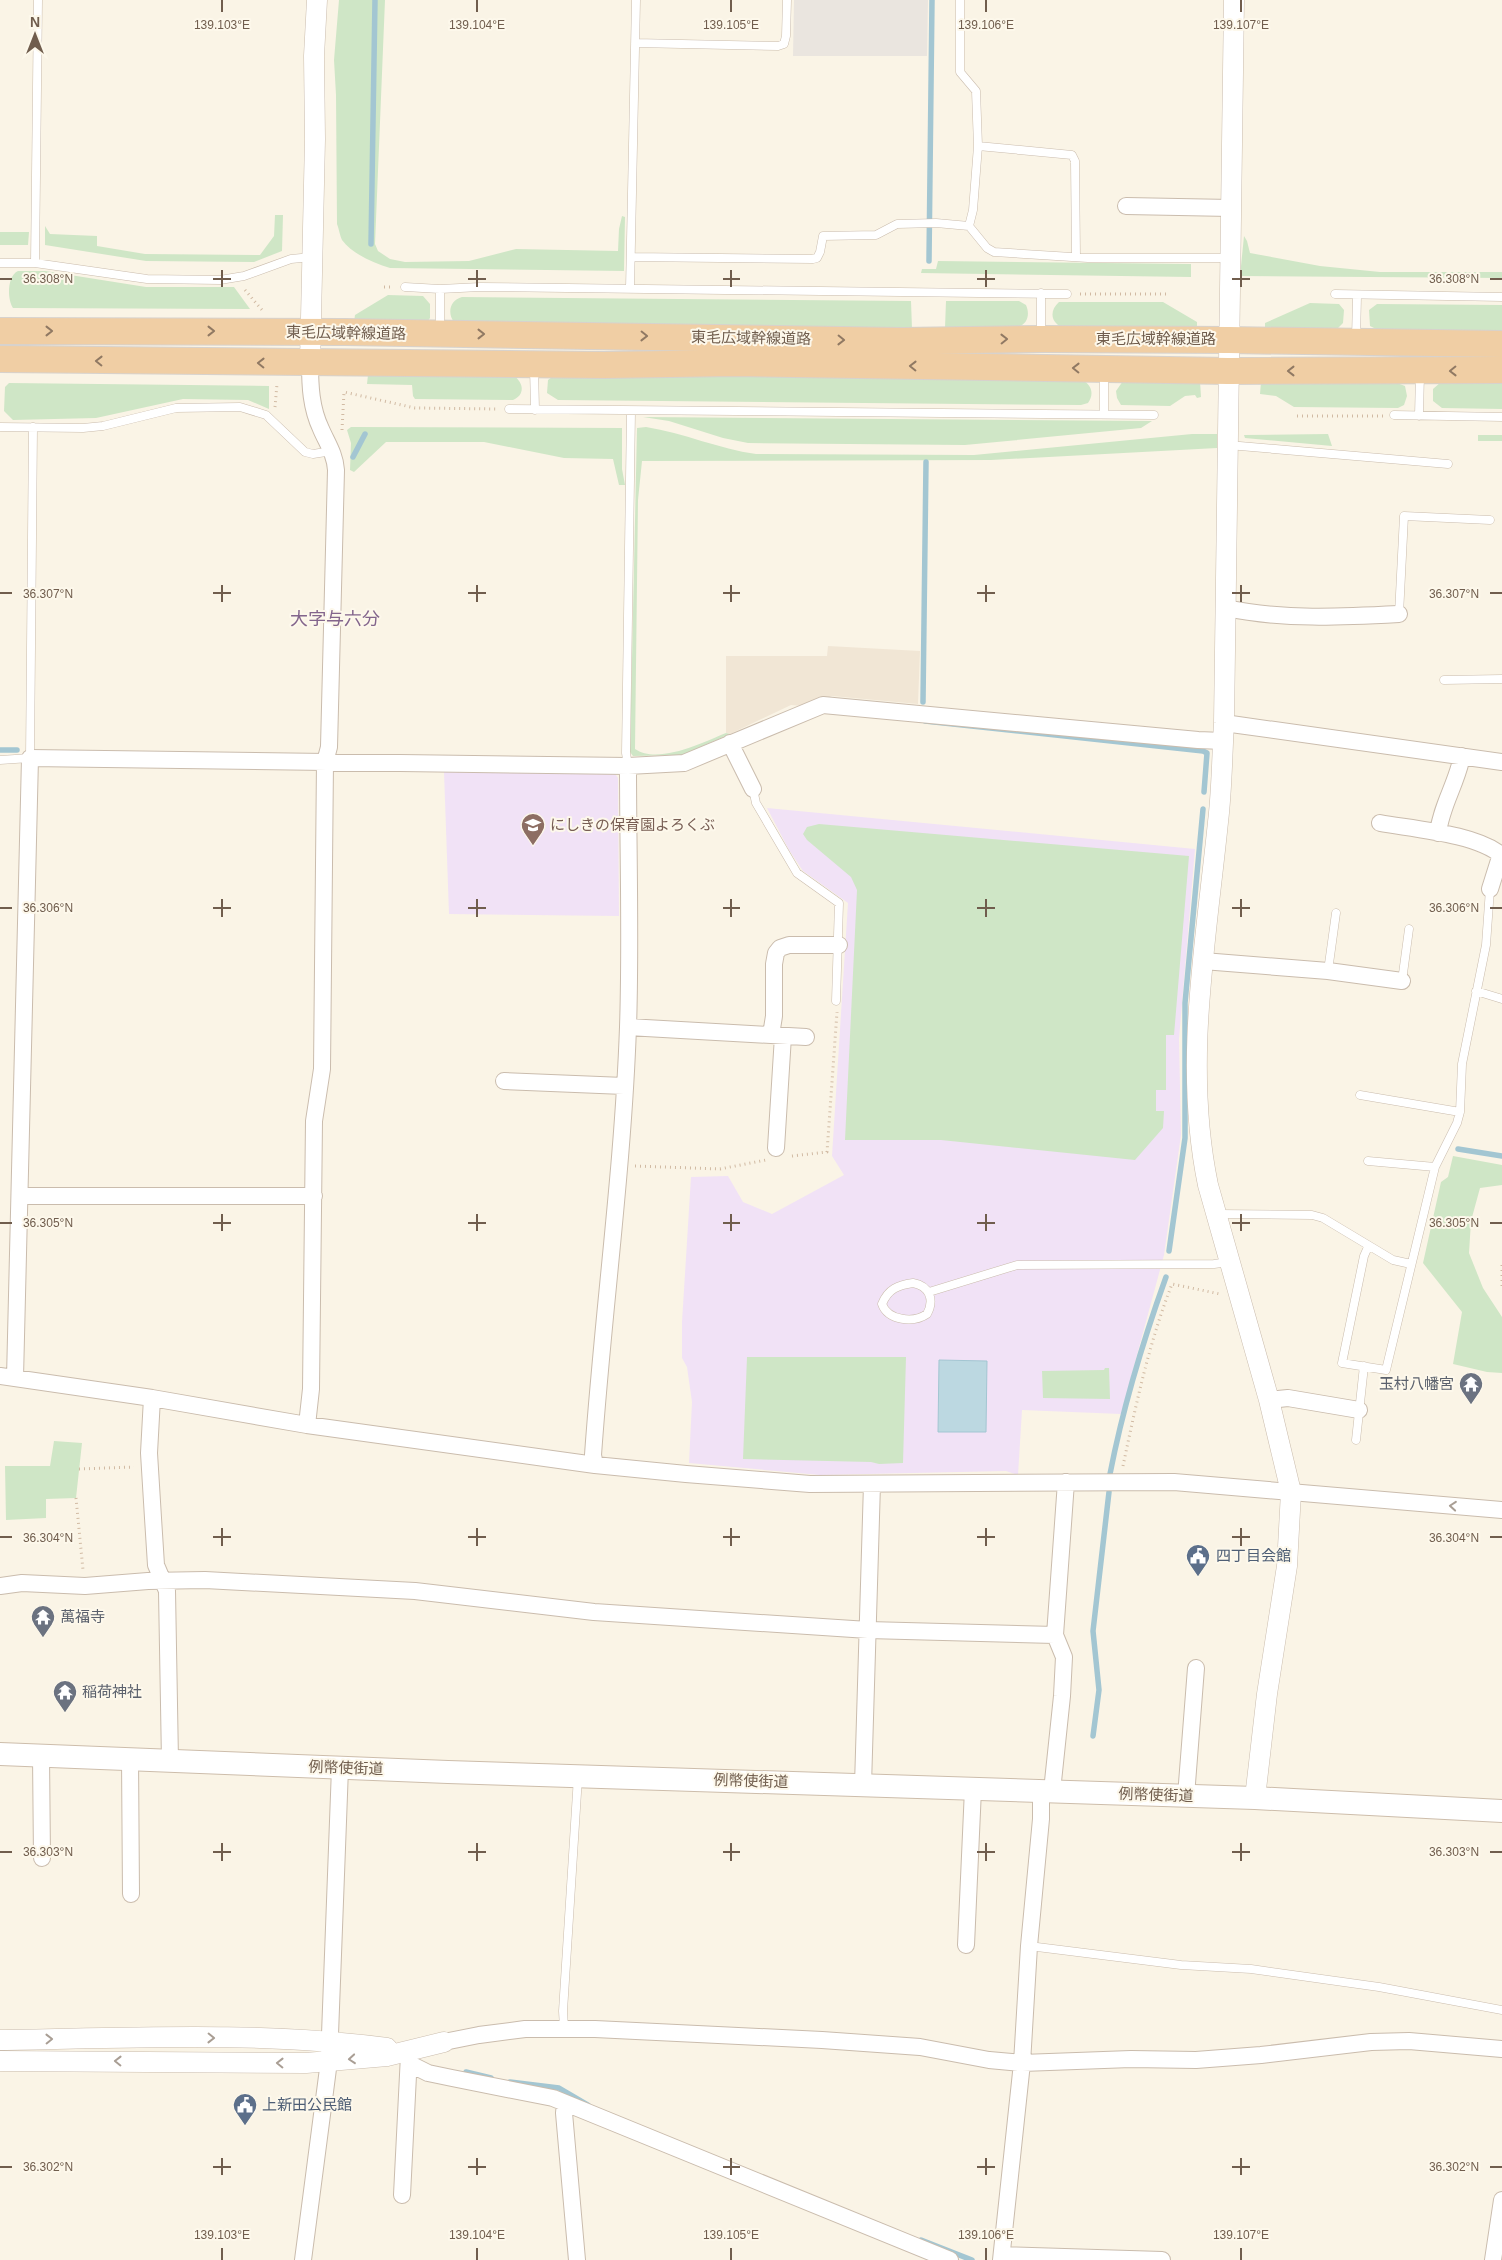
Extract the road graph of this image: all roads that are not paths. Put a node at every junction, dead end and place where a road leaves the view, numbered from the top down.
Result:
1 (38, 0) edge
2 (317, 0) edge
3 (636, 0) edge
4 (787, 0) edge
5 (960, 0) edge
6 (1234, 0) edge
7 (635, 43) junction
8 (978, 146) junction
9 (1126, 206) dead end
10 (1231, 208) junction
11 (969, 226) junction
12 (312, 257) junction
13 (631, 257) junction
14 (1076, 257) junction
15 (1230, 258) junction
16 (35, 262) junction
17 (0, 263) edge
18 (405, 287) dead end
19 (440, 289) junction
20 (630, 289) junction
21 (1041, 293) junction
22 (1067, 294) road end
23 (1335, 294) dead end
24 (1357, 296) junction
25 (1502, 297) edge
26 (0, 331) edge
27 (310, 332) junction
28 (440, 334) junction
29 (1041, 339) junction
30 (1229, 340) junction
31 (1356, 341) junction
32 (1502, 344) edge
33 (0, 359) edge
34 (310, 363) junction
35 (534, 364) junction
36 (1104, 369) junction
37 (1502, 370) edge
38 (1228, 371) junction
39 (1420, 372) junction
40 (509, 409) road end
41 (535, 410) junction
42 (631, 411) junction
43 (1104, 413) junction
44 (1154, 415) dead end
45 (1394, 416) road end
46 (1419, 416) junction
47 (1502, 417) edge
48 (0, 427) edge
49 (33, 427) junction
50 (1228, 445) junction
51 (332, 451) junction
52 (1448, 464) dead end
53 (1490, 520) dead end
54 (1226, 608) junction
55 (1399, 614) joint
56 (1502, 679) edge
57 (1444, 680) dead end
58 (1223, 732) junction
59 (730, 743) junction
60 (1462, 756) junction
61 (30, 758) junction
62 (0, 760) edge
63 (325, 762) junction
64 (1502, 762) edge
65 (628, 766) junction
66 (753, 789) joint
67 (1380, 823) dead end
68 (1438, 833) junction
69 (1501, 855) edge
70 (1490, 889) joint
71 (1336, 913) dead end
72 (1410, 929) dead end
73 (839, 945) junction
74 (1203, 961) junction
75 (1328, 971) junction
76 (1402, 981) joint
77 (1476, 991) junction
78 (1502, 999) edge
79 (836, 1001) dead end
80 (628, 1026) junction
81 (777, 1035) junction
82 (806, 1037) dead end
83 (504, 1081) dead end
84 (624, 1086) junction
85 (1360, 1095) dead end
86 (1460, 1112) junction
87 (776, 1148) dead end
88 (1368, 1161) dead end
89 (1435, 1167) junction
90 (20, 1196) junction
91 (314, 1196) junction
92 (1216, 1214) junction
93 (1368, 1247) junction
94 (1229, 1262) junction
95 (1411, 1264) junction
96 (929, 1292) junction
97 (1364, 1366) junction
98 (8, 1377) edge
99 (152, 1398) junction
100 (1269, 1400) junction
101 (1359, 1410) junction
102 (307, 1425) junction
103 (1356, 1440) dead end
104 (596, 1464) junction
105 (1066, 1482) junction
106 (872, 1484) junction
107 (1290, 1492) junction
108 (1502, 1510) edge
109 (163, 1581) junction
110 (0, 1586) edge
111 (868, 1630) junction
112 (1055, 1635) junction
113 (1196, 1668) dead end
114 (0, 1754) edge
115 (40, 1755) junction
116 (130, 1758) junction
117 (170, 1761) junction
118 (340, 1768) junction
119 (578, 1775) junction
120 (863, 1784) junction
121 (973, 1789) junction
122 (1046, 1791) junction
123 (1186, 1796) junction
124 (1255, 1798) junction
125 (1502, 1811) edge
126 (42, 1858) dead end
127 (131, 1894) dead end
128 (966, 1945) dead end
129 (1029, 1946) junction
130 (1502, 2010) edge
131 (564, 2028) junction
132 (0, 2040) edge
133 (329, 2040) junction
134 (444, 2042) joint
135 (1502, 2049) edge
136 (26, 2050) junction
137 (160, 2050) junction
138 (409, 2057) junction
139 (0, 2061) edge
140 (329, 2062) junction
141 (1022, 2063) junction
142 (565, 2103) junction
143 (402, 2195) dead end
144 (1502, 2200) edge
145 (1002, 2258) edge
146 (303, 2260) edge
147 (577, 2260) edge
148 (950, 2260) edge
149 (1162, 2260) edge
150 (1493, 2260) edge

1 - 16 lane
2 - 12 street
3 - 7 lane
4 - 7 lane
5 - 8 lane
6 - 10 street
7 - 13 lane
8 - 11 lane
8 - 14 lane
9 - 10 street
10 - 15 street
11 - 13 lane
11 - 14 lane
12 - 16 lane
12 - 27 street
13 - 20 lane
14 - 15 lane
15 - 30 street
16 - 17 lane
18 - 19 lane
19 - 20 lane
19 - 28 lane
20 - 21 lane
21 - 22 lane
21 - 29 lane
23 - 24 lane
24 - 25 lane
24 - 31 lane
26 -> 27 highway, 東毛広域幹線道路
27 - 28 highway, 東毛広域幹線道路
27 - 34 street
28 -> 29 highway, 東毛広域幹線道路
29 - 30 highway, 東毛広域幹線道路
30 - 31 highway, 東毛広域幹線道路
30 - 38 street
31 - 32 highway, 東毛広域幹線道路
34 -> 33 highway, 東毛広域幹線道路
34 - 35 highway, 東毛広域幹線道路
34 - 51 street
36 -> 35 highway, 東毛広域幹線道路
35 - 41 lane
36 - 38 highway, 東毛広域幹線道路
36 - 43 lane
37 -> 39 highway, 東毛広域幹線道路
39 -> 38 highway, 東毛広域幹線道路
38 - 50 street
39 - 46 lane
40 - 41 lane
41 - 42 lane
42 - 43 lane
42 - 65 lane
43 - 44 lane
45 - 46 lane
46 - 47 lane
48 - 49 lane
49 - 51 lane
49 - 61 lane
50 - 52 lane
50 - 54 street
51 - 63 street
53 - 55 lane
54 - 55 street
54 - 58 street
56 - 57 lane
58 - 59 street
58 - 60 street
58 - 74 street
59 - 65 street
59 - 66 street
60 - 64 street
60 - 68 street
61 - 62 lane
61 - 63 street
61 - 90 street
63 - 65 street
63 - 91 street
65 - 80 street
66 - 73 lane
67 - 68 street
68 - 69 street
69 - 70 street
70 - 77 lane
71 - 75 lane
72 - 76 lane
73 - 79 lane
73 - 81 street
74 - 75 street
74 - 92 street
75 - 76 street
77 - 78 lane
77 - 86 lane
80 - 81 street
80 - 84 street
81 - 82 street
81 - 87 street
83 - 84 street
84 - 104 street
85 - 86 lane
86 - 89 lane
88 - 89 lane
89 - 95 lane
90 - 91 street
90 - 98 street
91 - 102 street
92 - 93 lane
92 - 94 street
93 - 95 lane
93 - 97 lane
94 - 96 lane
94 - 100 street
95 - 97 lane
96 - 96 lane
97 - 101 lane
98 - 99 street
99 - 102 street
99 - 109 street
100 - 101 street
100 - 107 street
101 - 103 lane
102 - 104 street
104 - 106 street
105 - 106 street
105 - 107 street
105 - 112 street
106 - 111 street
108 -> 107 street
107 - 124 street
109 - 110 street
109 - 111 street
109 - 117 street
111 - 112 street
111 - 120 street
112 - 122 street
113 - 123 street
114 - 115 main road, 例幣使街道
115 - 116 main road, 例幣使街道
115 - 126 street
116 - 117 main road, 例幣使街道
116 - 127 street
117 - 118 main road, 例幣使街道
118 - 119 main road, 例幣使街道
118 - 133 street
119 - 120 main road, 例幣使街道
119 - 131 lane
120 - 121 main road, 例幣使街道
121 - 122 main road, 例幣使街道
121 - 128 street
122 - 123 main road, 例幣使街道
122 - 129 street
123 - 124 main road, 例幣使街道
124 - 125 main road, 例幣使街道
129 - 130 lane
129 - 141 street
131 - 134 street
131 - 141 street
132 - 136 street
137 -> 133 street
133 - 138 street
133 - 140 street
134 - 138 street
135 - 141 street
136 - 137 street
136 - 139 street
140 -> 137 street
138 -> 140 street
138 - 142 street
138 - 143 street
140 - 146 street
141 - 145 street
142 - 147 street
142 - 148 street
144 - 150 street
145 - 149 street

